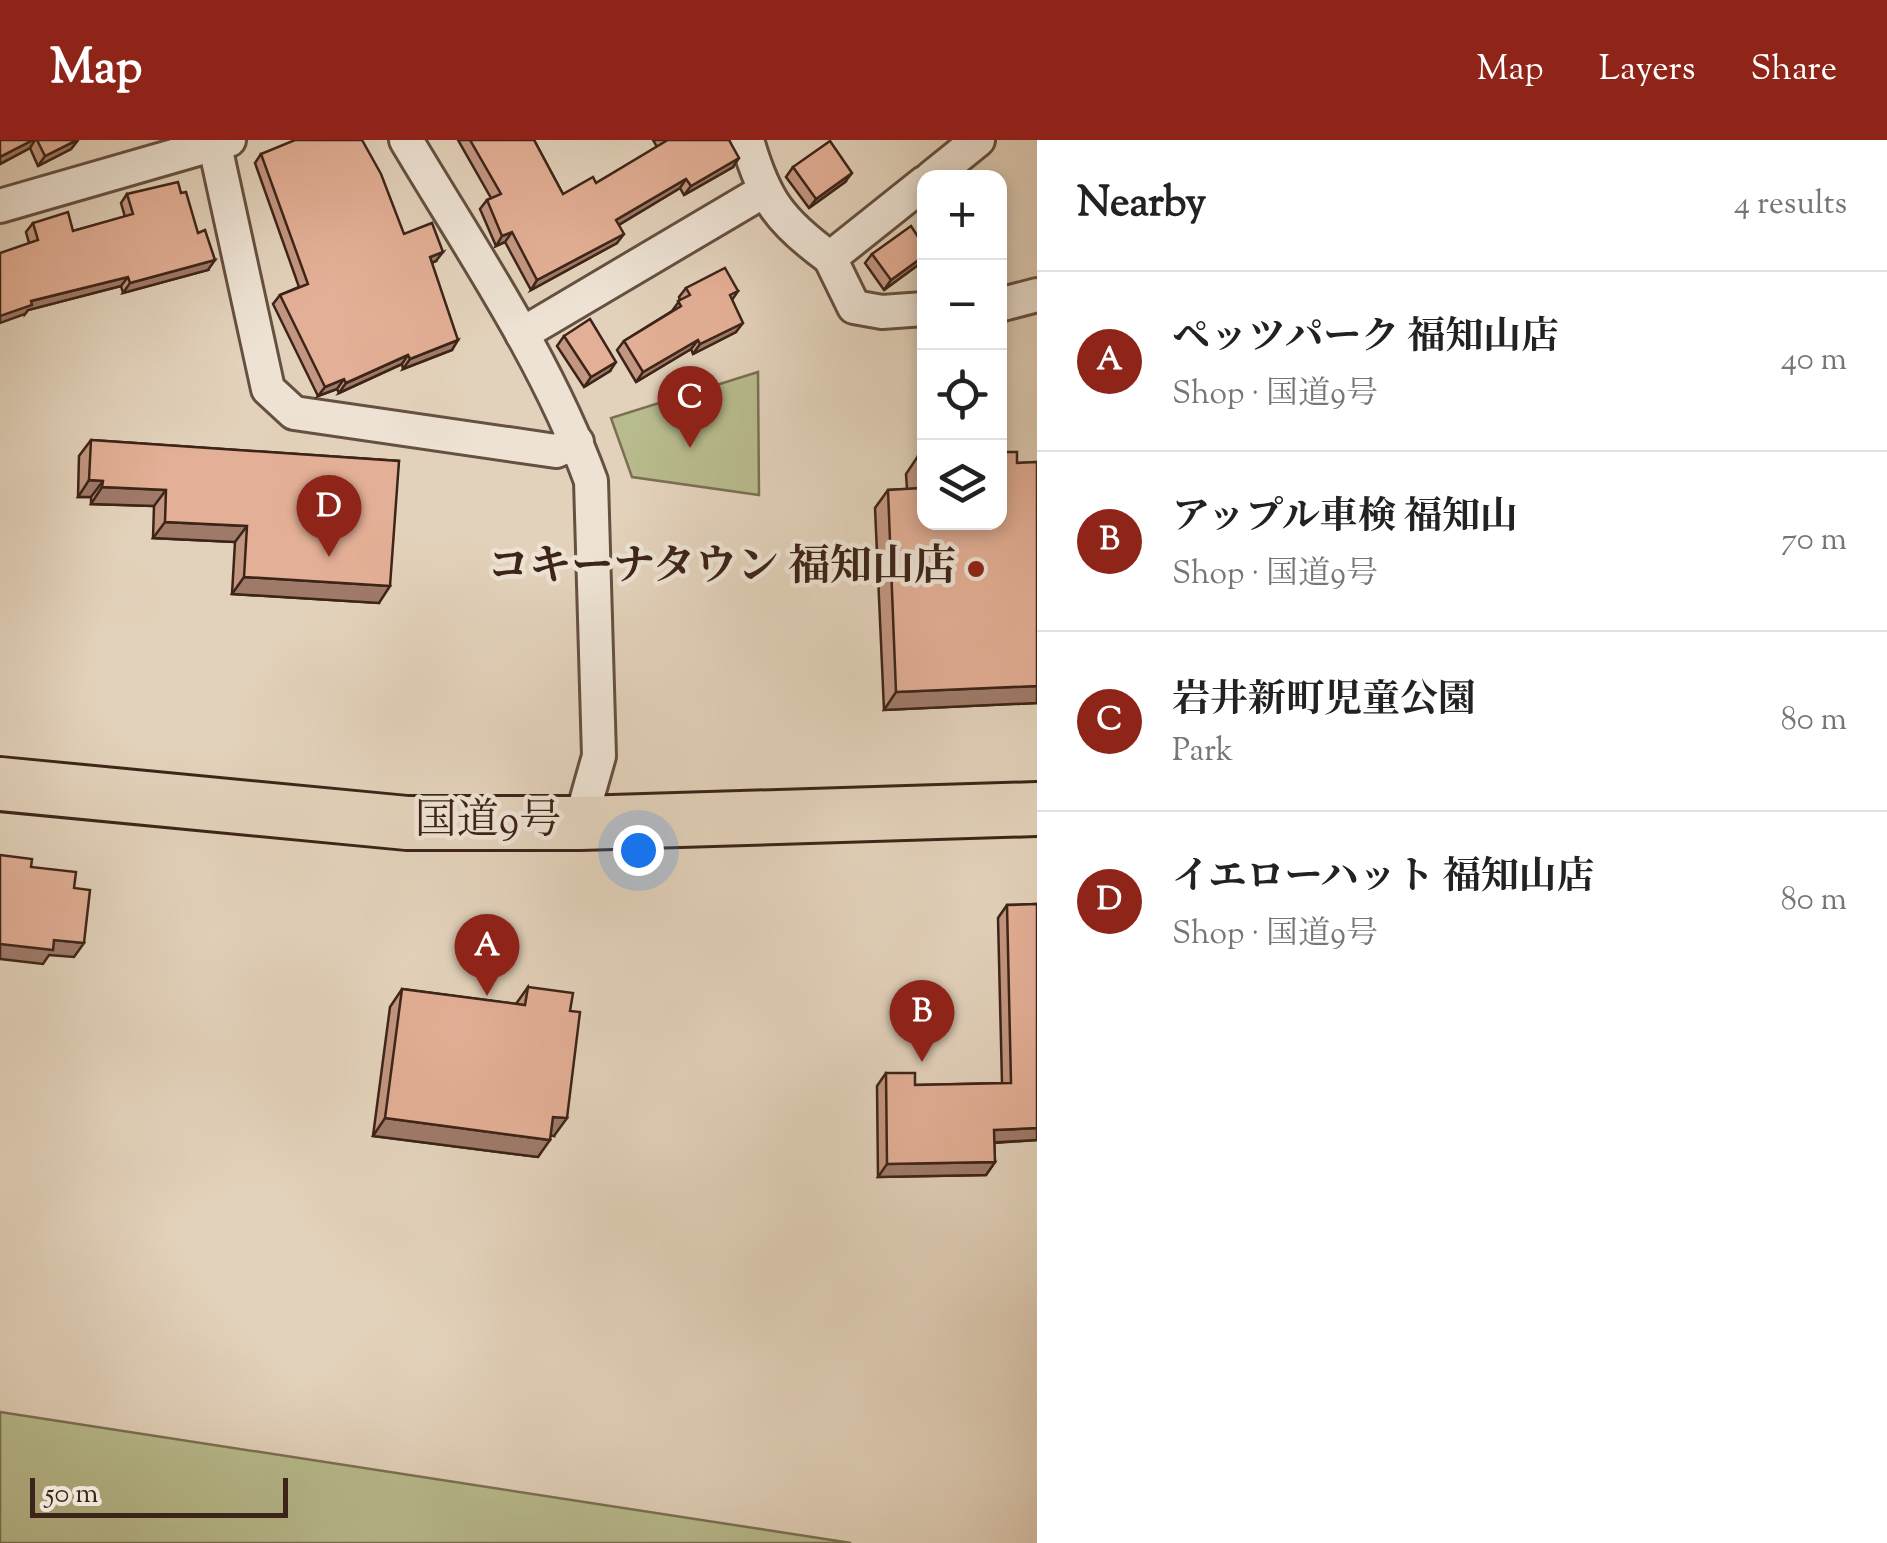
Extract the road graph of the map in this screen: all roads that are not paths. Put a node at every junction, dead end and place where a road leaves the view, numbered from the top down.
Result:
1 (406, 140) edge
2 (747, 140) edge
3 (978, 140) edge
4 (222, 143) edge
5 (941, 170) edge
6 (917, 189) edge
7 (762, 192) junction
8 (0, 206) edge
9 (830, 258) junction
10 (1037, 295) edge
11 (1007, 302) edge
12 (917, 310) edge
13 (522, 334) junction
14 (577, 442) junction
15 (0, 784) edge
16 (1037, 808) edge
17 (580, 823) junction

1 - 13 street
2 - 7 street
3 - 5 street
4 - 8 street
4 - 14 street
6 - 9 street
7 - 9 street
7 - 13 street
9 - 12 street
10 - 11 street
13 - 14 street
14 - 17 street
15 - 17 highway, 国道9号
16 - 17 highway, 国道9号

